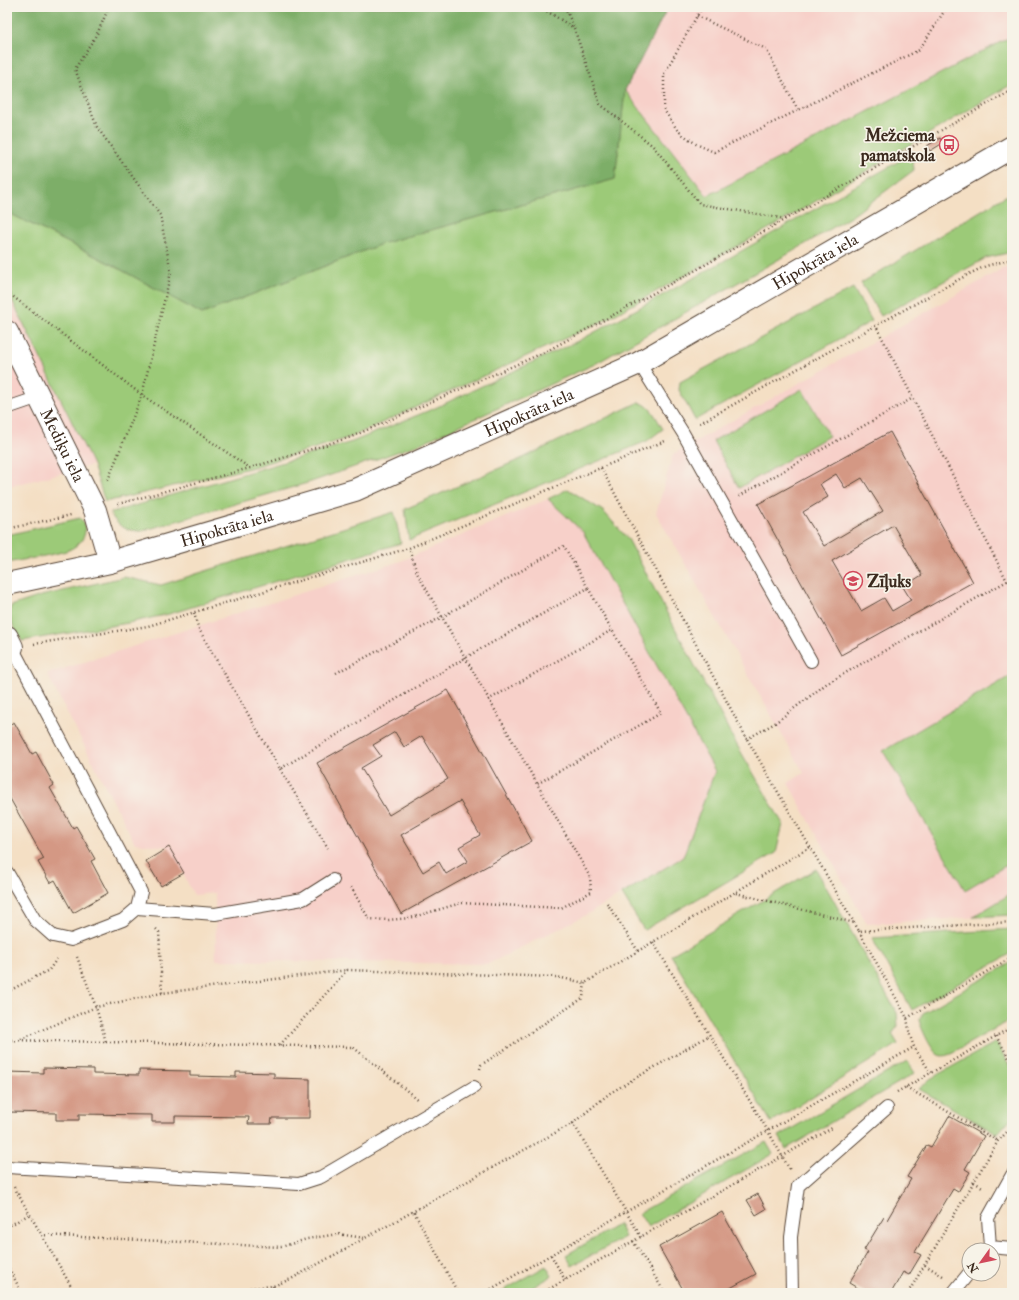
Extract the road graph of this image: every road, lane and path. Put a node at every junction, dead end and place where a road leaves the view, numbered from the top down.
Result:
1 (109, 7) edge
2 (540, 7) edge
3 (565, 7) edge
4 (702, 7) edge
5 (947, 7) edge
6 (697, 16) junction
7 (574, 28) junction
8 (1012, 90) edge
9 (798, 110) junction
10 (1012, 147) edge
11 (786, 219) junction
12 (1012, 259) edge
13 (7, 292) edge
14 (876, 326) junction
15 (7, 332) edge
16 (639, 363) junction
17 (142, 395) junction
18 (39, 397) junction
19 (913, 398) junction
20 (7, 408) edge
21 (682, 433) junction
22 (250, 468) junction
23 (601, 468) junction
24 (723, 505) junction
25 (95, 510) junction
26 (7, 529) edge
27 (409, 548) junction
28 (110, 562) junction
29 (7, 584) edge
30 (588, 588) junction
31 (194, 613) junction
32 (442, 617) junction
33 (612, 630) junction
34 (9, 642) edge
35 (465, 658) junction
36 (811, 661) dead end
37 (336, 673) dead end
38 (488, 700) junction
39 (747, 739) junction
40 (280, 769) junction
41 (537, 784) junction
42 (810, 847) junction
43 (328, 848) dead end
44 (7, 872) edge
45 (333, 880) joint
46 (735, 892) junction
47 (607, 903) dead end
48 (137, 908) junction
49 (1012, 922) edge
50 (855, 923) junction
51 (859, 931) junction
52 (71, 940) junction
53 (653, 942) junction
54 (638, 951) junction
55 (1012, 957) edge
56 (348, 970) junction
57 (585, 983) junction
58 (7, 992) edge
59 (162, 993) junction
60 (96, 1007) junction
61 (906, 1018) junction
62 (1012, 1027) edge
63 (710, 1035) junction
64 (996, 1036) junction
65 (7, 1040) edge
66 (18, 1040) junction
67 (106, 1042) junction
68 (279, 1046) junction
69 (914, 1047) junction
70 (1012, 1062) edge
71 (931, 1072) junction
72 (474, 1087) joint
73 (906, 1087) junction
74 (891, 1096) dead end
75 (888, 1108) dead end
76 (432, 1112) junction
77 (573, 1123) junction
78 (837, 1126) dead end
79 (1012, 1127) edge
80 (768, 1131) junction
81 (998, 1141) junction
82 (782, 1156) junction
83 (7, 1167) edge
84 (1012, 1175) edge
85 (11, 1181) dead end
86 (974, 1182) junction
87 (798, 1186) junction
88 (981, 1187) dead end
89 (414, 1212) junction
90 (626, 1212) junction
91 (30, 1214) junction
92 (7, 1227) edge
93 (41, 1235) junction
94 (641, 1237) junction
95 (366, 1239) junction
96 (634, 1241) junction
97 (989, 1242) edge
98 (1001, 1249) edge
99 (1012, 1249) edge
100 (551, 1255) junction
101 (7, 1265) edge
102 (925, 1265) junction
103 (939, 1274) dead end
104 (565, 1280) junction
105 (962, 1282) edge
106 (273, 1286) junction
107 (75, 1292) edge
108 (22, 1293) edge
109 (70, 1293) edge
110 (239, 1293) edge
111 (274, 1293) edge
112 (458, 1293) edge
113 (484, 1293) edge
114 (542, 1293) edge
115 (665, 1293) edge
116 (792, 1293) edge
117 (908, 1293) edge
118 (953, 1293) edge

1 - 17 path
2 - 7 path
3 - 7 path
4 - 6 path
5 - 9 path
6 - 9 path
6 - 9 path
7 - 11 path
8 - 11 path
10 - 16 street, Hipokrāta iela
11 - 22 path
12 - 14 path
13 - 17 path
14 - 19 path
14 - 21 path
15 - 18 street, Mediķu iela
16 - 21 lane
16 - 28 street, Hipokrāta iela
17 - 22 path
17 - 25 path
18 - 20 lane
18 - 25 street, Mediķu iela
19 - 24 path
19 - 39 path
21 - 23 path
21 - 24 lane
22 - 25 path
23 - 27 path
23 - 39 path
24 - 36 lane
25 - 26 path
25 - 28 street, Mediķu iela
27 - 31 path
27 - 32 path
28 - 29 street, Hipokrāta iela
30 - 32 path
30 - 33 path
30 - 35 path
31 - 34 path
31 - 40 path
32 - 35 path
32 - 37 path
33 - 38 path
33 - 41 path
34 - 48 lane
35 - 38 path
35 - 40 path
38 - 41 path
39 - 42 path
40 - 43 path
41 - 45 path
42 - 46 path
42 - 50 path
44 - 52 lane
45 - 48 lane
46 - 50 path
46 - 53 path
47 - 54 path
48 - 52 lane
48 - 59 path
49 - 51 path
50 - 51 path
51 - 61 path
52 - 58 path
52 - 60 path
53 - 54 path
53 - 63 path
54 - 57 path
55 - 61 path
56 - 57 path
56 - 59 path
56 - 68 path
57 - 72 path
59 - 60 path
60 - 66 path
60 - 67 path
61 - 69 path
62 - 64 path
63 - 77 path
63 - 80 path
64 - 70 path
64 - 71 path
65 - 66 path
66 - 67 path
67 - 68 path
68 - 76 path
69 - 71 path
69 - 80 path
71 - 73 path
72 - 76 lane
73 - 74 path
73 - 81 path
75 - 87 lane
76 - 83 lane
77 - 89 path
77 - 90 path
78 - 82 path
79 - 81 path
80 - 82 path
80 - 90 path
81 - 86 path
82 - 87 path
82 - 94 path
84 - 97 lane
85 - 91 path
86 - 88 path
86 - 102 path
87 - 116 lane
89 - 95 path
89 - 112 path
90 - 94 path
90 - 100 path
91 - 92 path
91 - 93 path
93 - 95 path
93 - 107 path
94 - 96 path
95 - 106 path
96 - 104 path
96 - 115 path
98 - 99 lane
100 - 104 path
100 - 113 path
101 - 108 path
102 - 103 path
102 - 117 path
104 - 114 path
105 - 118 lane
106 - 110 path
106 - 111 path
107 - 109 path

